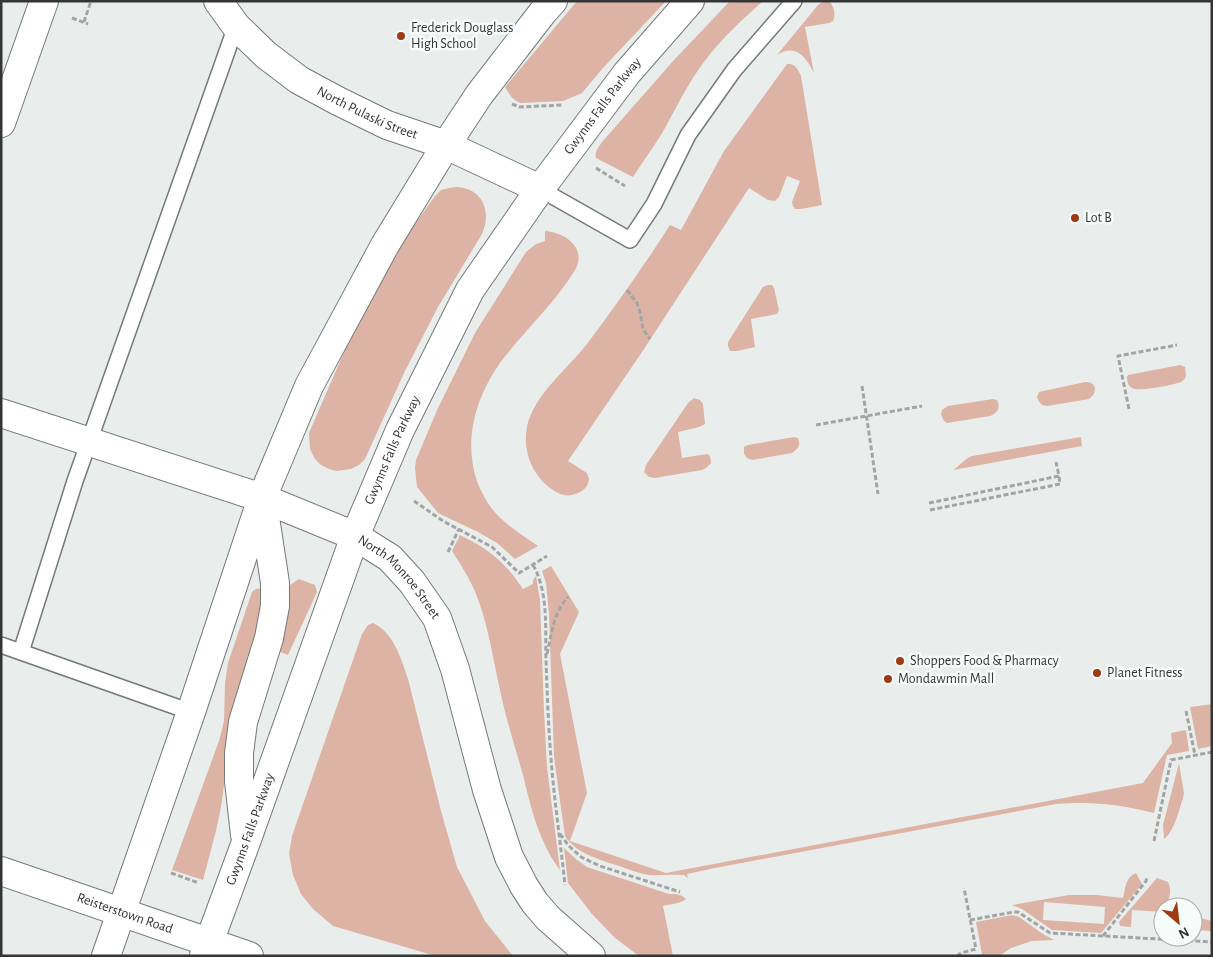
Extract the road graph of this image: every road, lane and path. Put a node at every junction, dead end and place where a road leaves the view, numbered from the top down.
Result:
1 (44, 1) edge
2 (91, 1) edge
3 (218, 1) edge
4 (552, 1) edge
5 (690, 1) edge
6 (794, 1) edge
7 (67, 16) dead end
8 (84, 22) junction
9 (88, 24) dead end
10 (236, 26) junction
11 (509, 100) dead end
12 (568, 103) dead end
13 (1, 123) edge
14 (446, 145) junction
15 (589, 164) dead end
16 (625, 186) dead end
17 (540, 189) junction
18 (627, 290) dead end
19 (650, 339) dead end
20 (1177, 345) dead end
21 (862, 386) dead end
22 (922, 406) dead end
23 (1129, 409) dead end
24 (1, 413) edge
25 (867, 416) junction
26 (816, 425) dead end
27 (90, 442) junction
28 (1056, 462) dead end
29 (1059, 476) junction
30 (878, 494) dead end
31 (262, 498) junction
32 (414, 501) dead end
33 (928, 504) dead end
34 (930, 510) dead end
35 (459, 529) junction
36 (355, 536) junction
37 (448, 552) dead end
38 (547, 556) dead end
39 (533, 565) junction
40 (568, 597) dead end
41 (1, 645) edge
42 (21, 652) junction
43 (546, 659) junction
44 (1186, 711) dead end
45 (191, 712) junction
46 (1212, 752) edge
47 (1195, 755) junction
48 (560, 833) junction
49 (1154, 841) dead end
50 (246, 842) junction
51 (1, 871) edge
52 (171, 873) dead end
53 (1147, 876) dead end
54 (202, 884) dead end
55 (565, 885) dead end
56 (964, 888) dead end
57 (680, 892) dead end
58 (121, 912) junction
59 (970, 920) junction
60 (1103, 937) junction
61 (1212, 942) edge
62 (206, 949) edge
63 (106, 956) edge
64 (249, 956) edge
65 (591, 956) edge
66 (957, 956) edge

1 - 13 main road
2 - 8 path
3 - 10 main road, North Pulaski Street
4 - 14 main road
5 - 17 main road, Gwynns Falls Parkway
6 - 17 lane
7 - 8 path
8 - 9 path
10 - 14 main road, North Pulaski Street
10 - 27 lane
11 - 12 path
14 - 17 main road, North Pulaski Street
14 - 31 main road
15 - 16 path
17 - 36 main road, Gwynns Falls Parkway
18 - 19 path
20 - 23 path
21 - 25 path
22 - 25 path
24 - 27 main road, North Monroe Street
25 - 26 path
25 - 30 path
27 - 31 main road, North Monroe Street
27 - 42 lane
28 - 29 path
29 - 33 path
29 - 34 path
31 - 36 main road, North Monroe Street
31 - 45 main road
31 - 50 main road
32 - 35 path
35 - 37 path
35 - 39 path
36 - 50 main road, Gwynns Falls Parkway
36 - 65 main road, North Monroe Street
38 - 39 path
39 - 43 path
40 - 43 path
41 - 42 lane
42 - 45 lane
43 - 48 path
44 - 47 path
45 - 58 main road
46 - 47 path
47 - 49 path
48 - 55 path
48 - 57 path
50 - 62 main road, Gwynns Falls Parkway
51 - 58 main road, Reisterstown Road
52 - 54 path
53 - 60 path
56 - 59 path
58 - 62 main road, Reisterstown Road
58 - 63 main road
59 - 60 path
59 - 66 path
60 - 61 path
62 - 64 main road, Reisterstown Road

